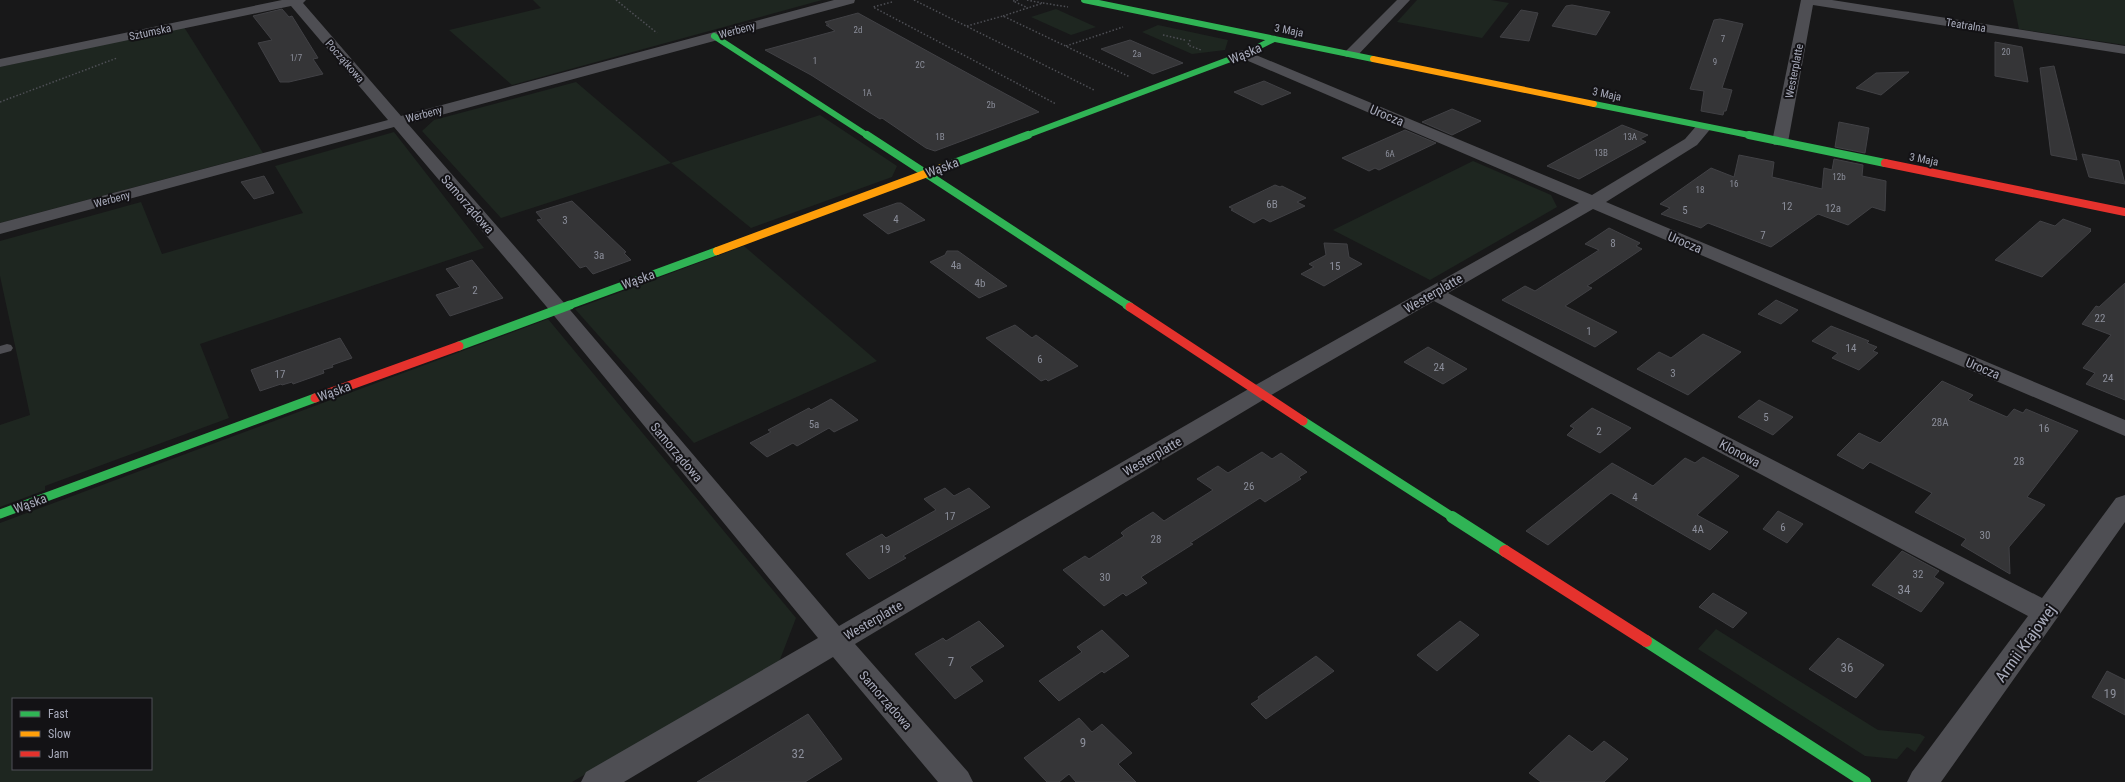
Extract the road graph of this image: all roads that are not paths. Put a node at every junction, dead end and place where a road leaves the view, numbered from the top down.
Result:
1 (296, 0) edge
2 (849, 0) edge
3 (1084, 0) edge
4 (1404, 0) edge
5 (1807, 0) edge
6 (714, 36) junction
7 (1274, 39) junction
8 (2125, 50) edge
9 (1244, 54) junction
10 (1351, 54) junction
11 (0, 63) edge
12 (398, 122) junction
13 (1704, 127) junction
14 (1780, 142) junction
15 (926, 173) junction
16 (1592, 202) junction
17 (2125, 212) edge
18 (0, 229) edge
19 (1434, 293) junction
20 (558, 308) junction
21 (1260, 392) junction
22 (2125, 429) edge
23 (2125, 504) edge
24 (0, 514) edge
25 (2047, 613) junction
26 (836, 641) junction
27 (597, 782) edge
28 (957, 782) edge
29 (1865, 782) edge
30 (1923, 782) edge

1 - 11 street, Sztumska
1 - 12 street, Początkowa
2 - 6 street, Werbeny
3 - 7 street, 3 Maja
4 - 10 street
5 - 8 street, Teatralna
5 - 14 street, Westerplatte
6 - 12 street, Werbeny
6 - 15 street
7 - 9 street, Wąska
7 - 10 street, 3 Maja
9 - 15 street, Wąska
9 - 16 street, Urocza
10 - 13 street, 3 Maja
12 - 18 street, Werbeny
12 - 20 street, Samorządowa
13 - 14 street, 3 Maja
13 - 16 street, Westerplatte
14 - 17 street, 3 Maja
15 - 20 street, Wąska
15 - 21 street
16 - 19 street, Westerplatte
16 - 22 street, Urocza
19 - 21 street, Westerplatte
19 - 25 street, Klonowa
20 - 24 street, Wąska
20 - 26 street, Samorządowa
21 - 26 street, Westerplatte
21 - 29 street
23 - 25 street, Armii Krajowej
25 - 30 street, Armii Krajowej
26 - 27 street, Westerplatte
26 - 28 street, Samorządowa

